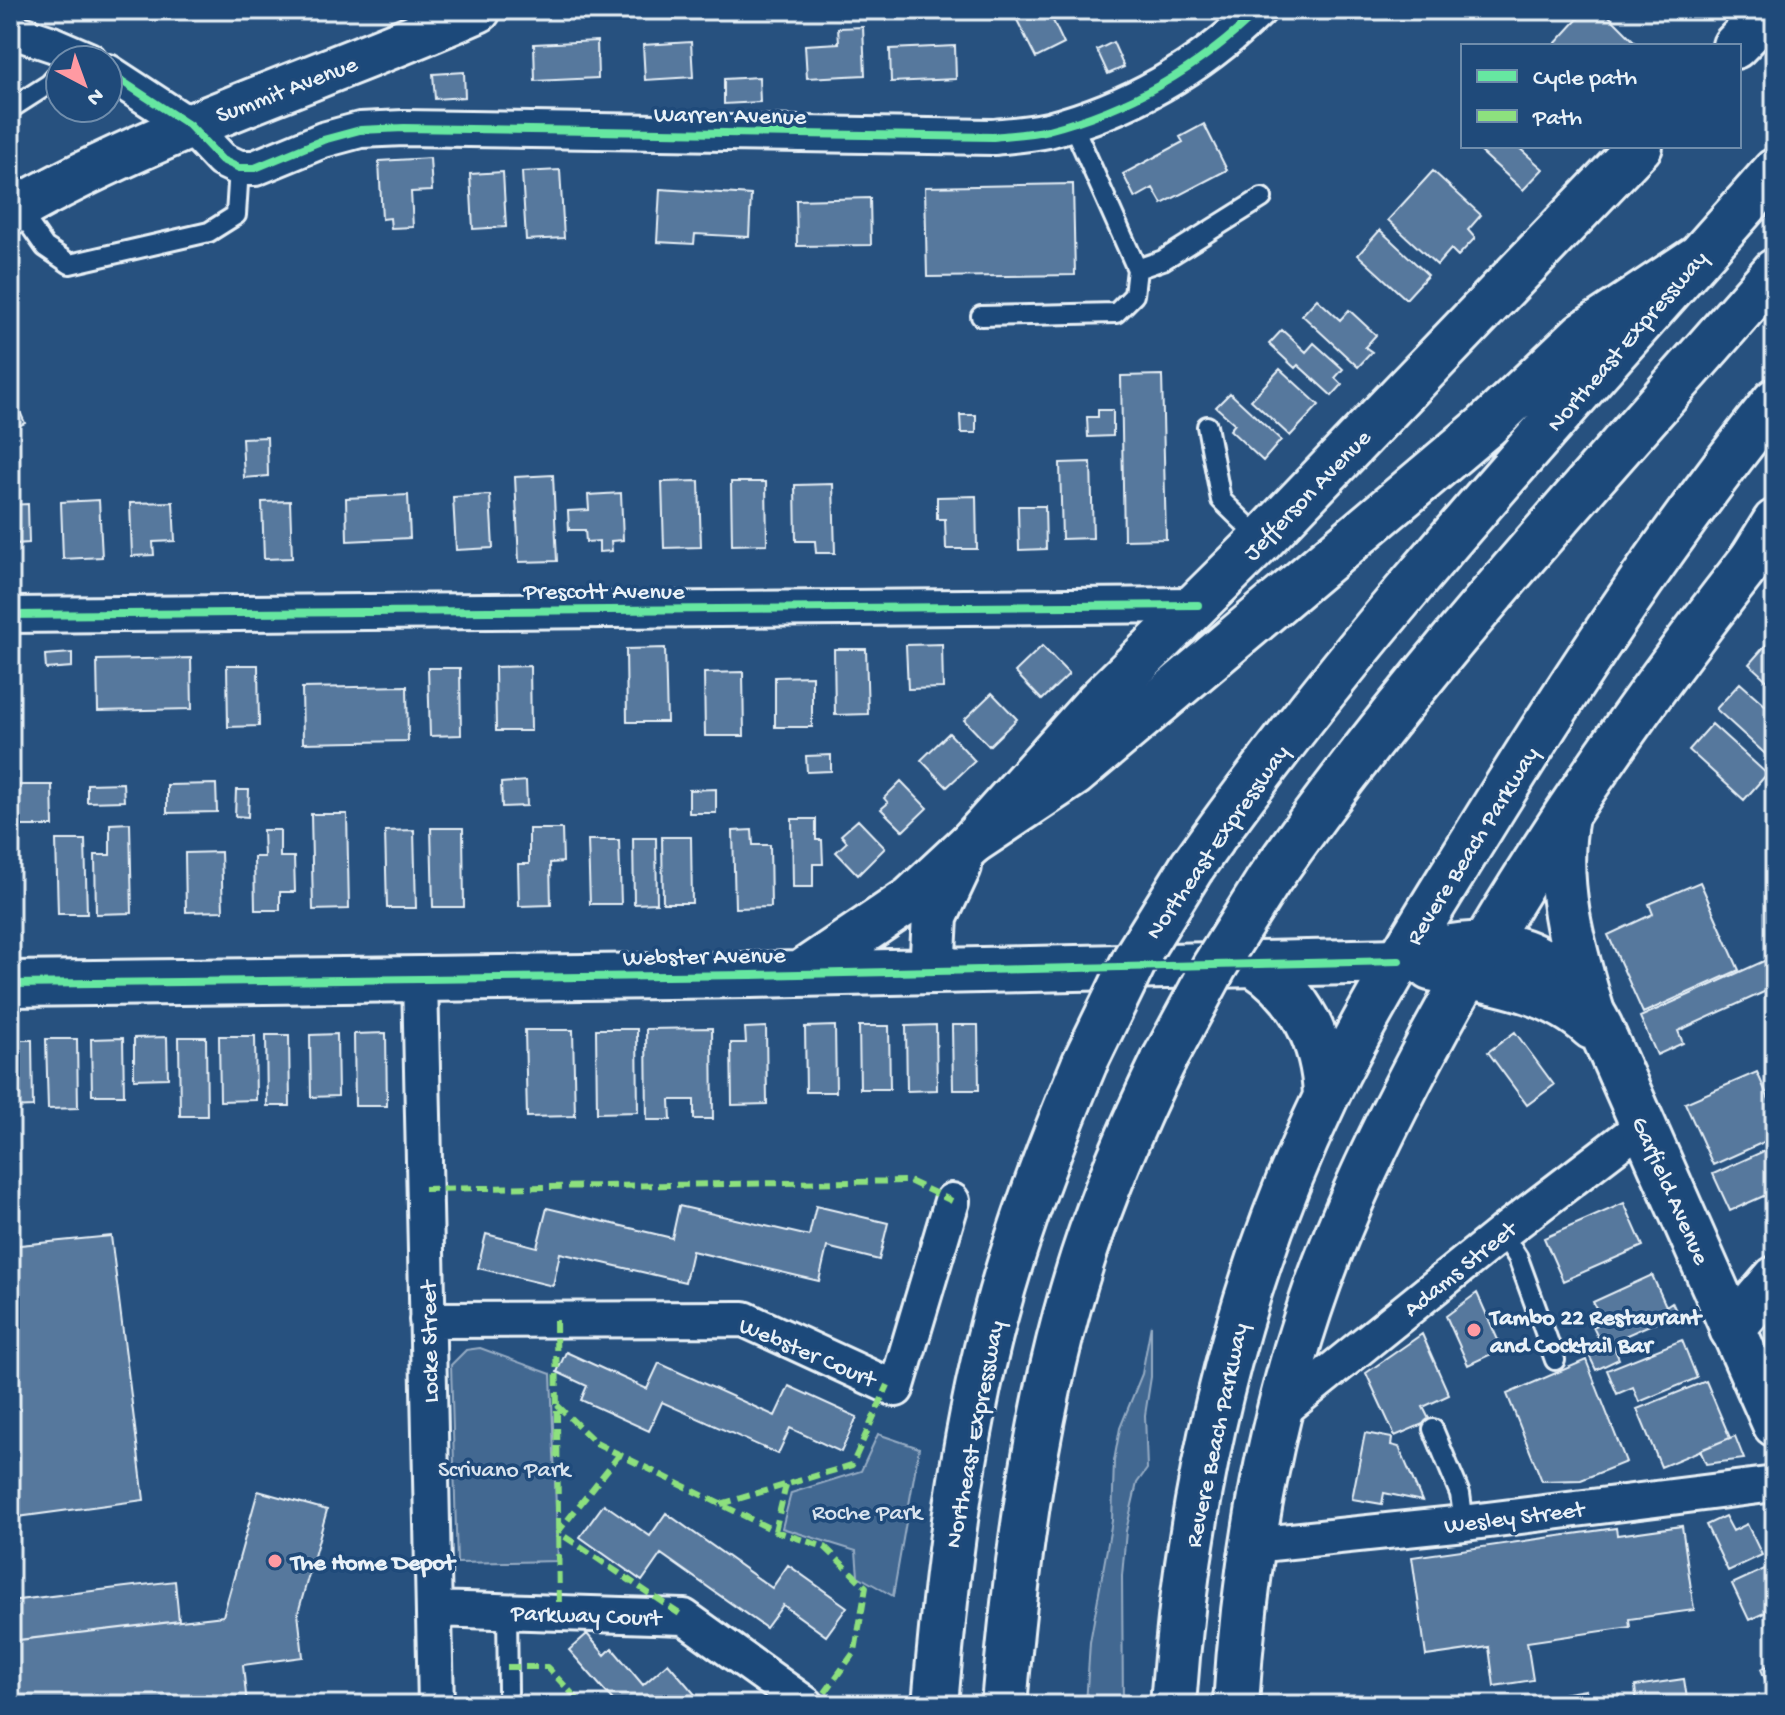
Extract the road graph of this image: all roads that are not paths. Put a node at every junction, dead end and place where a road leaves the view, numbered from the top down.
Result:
1 (478, 10) edge
2 (1259, 10) edge
3 (1770, 10) edge
4 (10, 30) edge
5 (1737, 44) edge
6 (44, 47) edge
7 (124, 82) edge
8 (44, 87) edge
9 (10, 109) edge
10 (1072, 123) junction
11 (189, 125) junction
12 (1638, 148) edge
13 (239, 168) junction
14 (1775, 171) edge
15 (1262, 198) dead end
16 (14, 211) edge
17 (1700, 256) junction
18 (1137, 269) junction
19 (1775, 271) edge
20 (981, 316) dead end
21 (1775, 401) edge
22 (1207, 426) dead end
23 (1775, 522) edge
24 (1262, 540) junction
25 (1764, 545) edge
26 (1198, 605) junction
27 (10, 615) edge
28 (1566, 814) junction
29 (972, 842) junction
30 (1474, 960) junction
31 (1399, 961) junction
32 (1254, 964) junction
33 (932, 971) junction
34 (800, 974) junction
35 (420, 979) junction
36 (10, 984) edge
37 (1599, 1027) junction
38 (1326, 1096) junction
39 (1643, 1125) junction
40 (952, 1201) dead end
41 (1502, 1233) junction
42 (1775, 1279) edge
43 (427, 1320) junction
44 (1732, 1329) junction
45 (1555, 1360) dead end
46 (1278, 1414) junction
47 (1775, 1424) edge
48 (1433, 1429) dead end
49 (1775, 1484) edge
50 (1464, 1523) junction
51 (1252, 1545) junction
52 (434, 1609) junction
53 (507, 1611) junction
54 (508, 1692) dead end
55 (933, 1693) edge
56 (1237, 1703) edge
57 (436, 1705) edge
58 (807, 1705) edge
59 (1004, 1705) edge
60 (1173, 1705) edge

1 - 11 main road, Summit Avenue
2 - 10 street, Warren Avenue
3 - 5 main road
4 - 6 street
7 - 11 street
8 - 9 lane
10 - 13 street, Warren Avenue
10 - 18 lane
11 - 13 street
11 - 16 main road, Summit Avenue
12 - 24 main road, Jefferson Avenue
13 - 16 lane
14 - 17 main road, Northeast Expressway
15 - 18 lane
17 - 29 main road
17 - 55 main road, Northeast Expressway, bridge
18 - 20 lane
19 - 59 main road, bridge
21 - 31 main road, Revere Beach Parkway
22 - 24 lane
23 - 25 main road
24 - 26 main road, Jefferson Avenue
25 - 28 main road
26 - 27 street, Prescott Avenue
26 - 29 main road, Jefferson Avenue
28 - 30 main road
28 - 37 main road
29 - 33 main road, Jefferson Avenue
29 - 34 main road, Jefferson Avenue
30 - 31 main road, Garfield Avenue
30 - 37 main road, Garfield Avenue
30 - 46 main road
31 - 32 main road, Webster Avenue
31 - 38 main road, Revere Beach Parkway
32 - 33 main road, Webster Avenue
32 - 38 main road
33 - 34 main road, Webster Avenue
34 - 35 main road, Webster Avenue
35 - 36 main road, Webster Avenue
35 - 43 street, Locke Street
37 - 39 main road, Garfield Avenue
38 - 60 main road, Revere Beach Parkway
39 - 41 street, Adams Street
39 - 44 main road, Garfield Avenue
40 - 43 street, Webster Court
41 - 45 lane
41 - 46 street, Adams Street
42 - 44 main road
43 - 52 street, Locke Street
44 - 47 main road, Garfield Avenue
46 - 51 main road
48 - 50 lane
49 - 50 street, Wesley Street
50 - 51 street, Wesley Street
51 - 56 main road
52 - 53 street, Parkway Court
52 - 57 street, Locke Street
53 - 54 lane
53 - 58 street, Parkway Court

